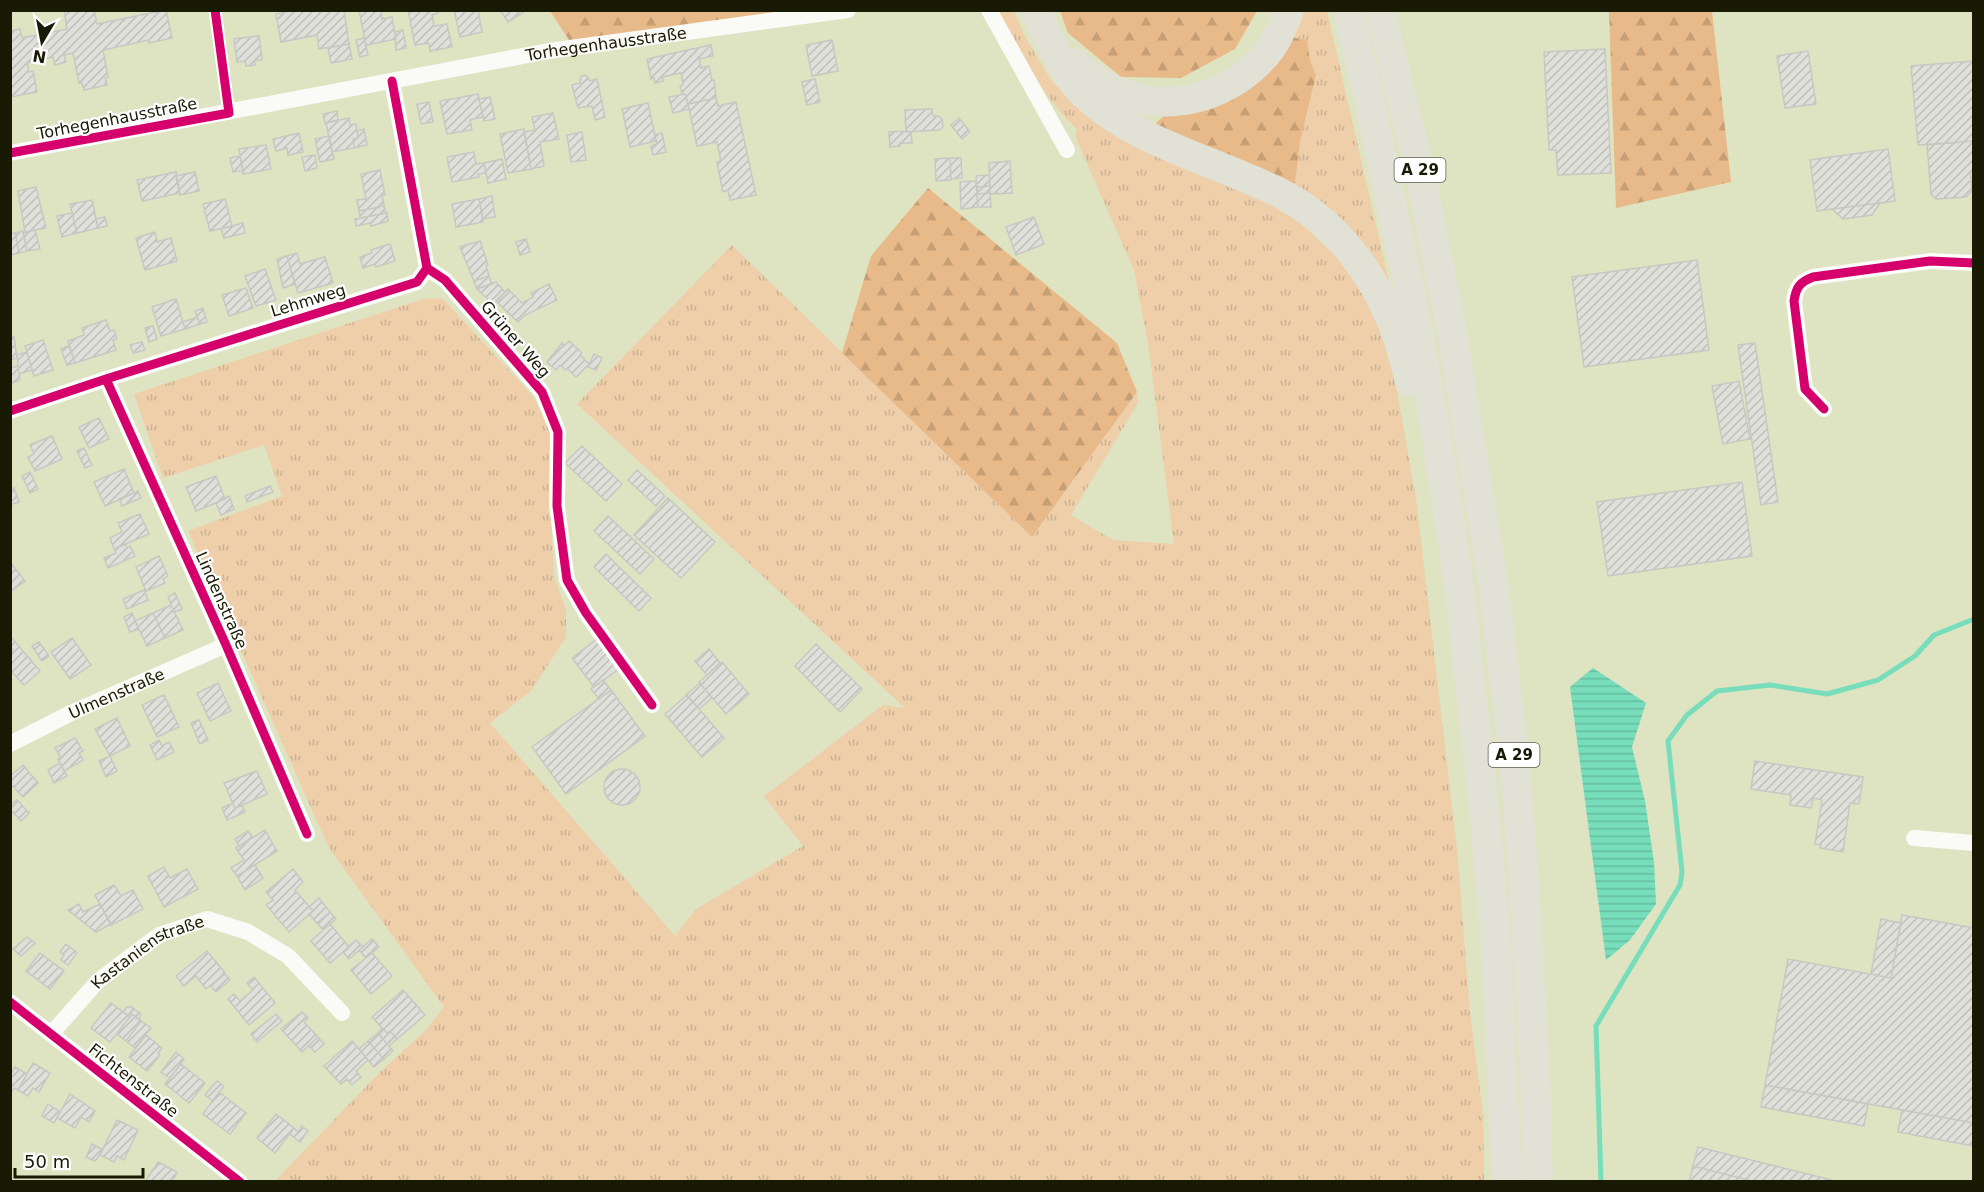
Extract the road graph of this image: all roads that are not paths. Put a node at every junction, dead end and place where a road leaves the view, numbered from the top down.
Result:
1 (848, 10) edge
2 (989, 10) edge
3 (1289, 10) edge
4 (1347, 10) edge
5 (1380, 10) edge
6 (1042, 23) edge
7 (392, 81) junction
8 (1067, 150) dead end
9 (10, 153) edge
10 (1974, 263) edge
11 (428, 268) junction
12 (106, 379) junction
13 (1824, 409) dead end
14 (10, 411) edge
15 (1458, 576) junction
16 (226, 645) junction
17 (652, 705) dead end
18 (10, 744) edge
19 (307, 834) dead end
20 (1914, 838) dead end
21 (1974, 843) edge
22 (10, 1002) edge
23 (342, 1013) dead end
24 (51, 1034) junction
25 (240, 1182) edge
26 (1507, 1182) edge
27 (1538, 1182) edge

1 - 7 street, Torhegenhausstraße
2 - 8 street
3 - 6 highway
4 - 15 highway, A 29
5 - 27 highway, A 29
6 - 15 highway
7 - 9 street, Torhegenhausstraße
7 - 11 street
10 - 13 street
11 - 12 street, Lehmweg
11 - 17 street, Grüner Weg
12 - 14 street, Lehmweg
12 - 16 street, Lindenstraße
15 - 26 highway, A 29
16 - 18 street, Ulmenstraße
16 - 19 street, Lindenstraße
20 - 21 street
22 - 24 street, Fichtenstraße
23 - 24 street, Kastanienstraße
24 - 25 street, Fichtenstraße

